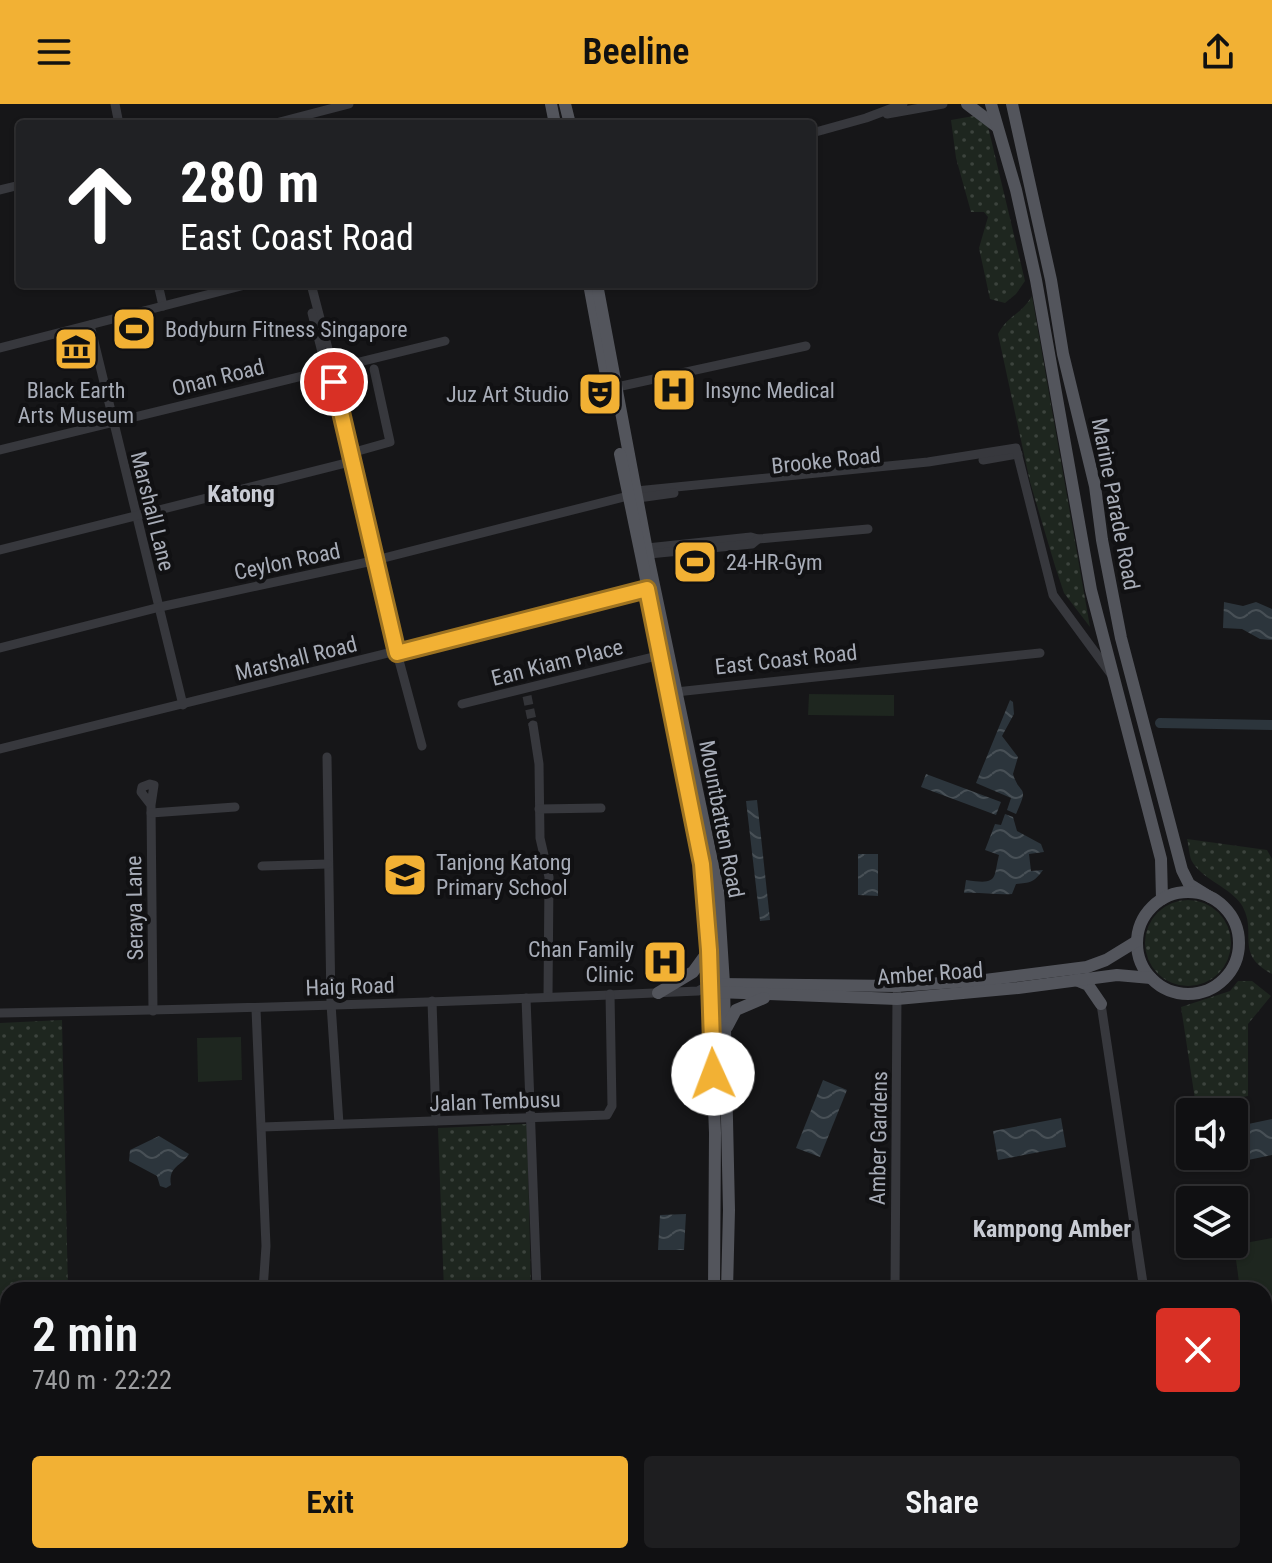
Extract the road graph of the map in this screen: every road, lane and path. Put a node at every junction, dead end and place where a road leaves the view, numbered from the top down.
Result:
1 (349, 104) edge
2 (903, 104) edge
3 (943, 104) edge
4 (967, 104) edge
5 (991, 104) edge
6 (1015, 104) edge
7 (329, 106) edge
8 (873, 116) junction
9 (285, 120) edge
10 (996, 126) junction
11 (816, 132) edge
12 (159, 288) edge
13 (233, 288) edge
14 (309, 288) edge
15 (590, 288) edge
16 (598, 288) edge
17 (163, 306) junction
18 (90, 325) junction
19 (445, 341) dead end
20 (806, 346) dead end
21 (0, 348) edge
22 (329, 369) junction
23 (374, 369) dead end
24 (617, 387) junction
25 (113, 423) junction
26 (0, 450) edge
27 (1017, 451) joint
28 (352, 457) junction
29 (634, 495) junction
30 (135, 517) junction
31 (868, 529) dead end
32 (0, 550) edge
33 (648, 551) junction
34 (376, 560) junction
35 (647, 589) junction
36 (160, 607) junction
37 (0, 648) edge
38 (397, 653) junction
39 (1040, 653) dead end
40 (661, 655) junction
41 (1111, 674) junction
42 (672, 691) junction
43 (462, 704) dead end
44 (183, 705) junction
45 (533, 725) tunnel mouth
46 (422, 746) dead end
47 (0, 749) edge
48 (327, 757) dead end
49 (235, 807) dead end
50 (601, 808) dead end
51 (539, 809) junction
52 (328, 864) junction
53 (262, 866) dead end
54 (1210, 897) junction
55 (1162, 899) junction
56 (1137, 941) junction
57 (709, 950) junction
58 (1112, 976) junction
59 (1151, 978) junction
60 (1074, 980) junction
61 (714, 988) junction
62 (658, 993) junction
63 (897, 993) junction
64 (610, 994) junction
65 (770, 996) junction
66 (548, 997) junction
67 (526, 998) junction
68 (432, 1001) junction
69 (331, 1004) junction
70 (1101, 1004) junction
71 (256, 1009) junction
72 (153, 1011) junction
73 (0, 1013) edge
74 (724, 1033) junction
75 (531, 1117) junction
76 (436, 1121) junction
77 (339, 1124) junction
78 (262, 1127) junction
79 (264, 1282) edge
80 (537, 1282) edge
81 (714, 1282) edge
82 (727, 1282) edge
83 (895, 1282) edge
84 (1143, 1282) edge

1 - 7 street
2 - 8 street
3 - 8 street
4 - 10 main road
5 - 10 main road, Marine Parade Road
6 - 54 main road, Marine Parade Road
7 - 9 street
8 - 11 street
10 - 41 main road, Marine Parade Road
12 - 17 street
13 - 17 street
14 - 22 street
15 - 29 main road
16 - 24 main road
17 - 18 street
18 - 21 street
18 - 25 street, Marshall Lane
19 - 22 street, Onan Road
20 - 24 street
22 - 25 street, Onan Road
22 - 28 street
23 - 28 street
24 - 29 main road
25 - 26 street, Onan Road
25 - 30 street, Marshall Lane
27 - 29 street, Brooke Road
27 - 41 street, Marine Parade Road
28 - 30 street
28 - 34 street
29 - 33 main road
29 - 34 street, Ceylon Road
29 - 35 main road
30 - 32 street
30 - 36 street, Marshall Lane
31 - 33 street
33 - 42 main road
34 - 36 street, Ceylon Road
34 - 38 street
35 - 38 street, Marshall Road
35 - 40 main road
36 - 37 street, Ceylon Road
36 - 44 street, Marshall Lane
38 - 44 street, Marshall Road
38 - 46 street
39 - 42 street, East Coast Road
40 - 42 main road
40 - 43 street, Ean Kiam Place
41 - 55 main road, Marine Parade Road
42 - 57 main road, Mountbatten Road
42 - 61 main road, Mountbatten Road
44 - 47 street, Marshall Road
45 - 51 street
48 - 52 street
49 - 72 street, Seraya Lane
50 - 51 street
51 - 66 street
52 - 53 street
52 - 69 street
54 - 55 main road
54 - 59 main road, Amber Road
55 - 56 main road
56 - 59 main road
56 - 63 main road, Amber Road
57 - 61 main road, Mountbatten Road
57 - 62 main road
58 - 59 main road, Amber Road
58 - 60 main road, Amber Road
58 - 70 main road
60 - 63 main road, Amber Road
60 - 70 main road
61 - 62 street, Haig Road
61 - 63 main road, Amber Road
61 - 65 main road, Amber Road
61 - 74 main road, Mountbatten Road
61 - 81 main road, Mountbatten Road
62 - 64 street, Haig Road
63 - 65 main road, Amber Road
63 - 83 street, Amber Gardens
64 - 66 street, Haig Road
64 - 75 street, Jalan Tembusu
65 - 74 main road
66 - 67 street, Haig Road
67 - 68 street, Haig Road
67 - 75 street
68 - 69 street, Haig Road
68 - 76 street
69 - 71 street, Haig Road
69 - 77 street
70 - 84 street
71 - 72 street, Haig Road
71 - 78 street
72 - 73 street, Haig Road
74 - 82 main road, Mountbatten Road
75 - 76 street, Jalan Tembusu
75 - 80 street
76 - 77 street, Jalan Tembusu
77 - 78 street, Jalan Tembusu
78 - 79 street

